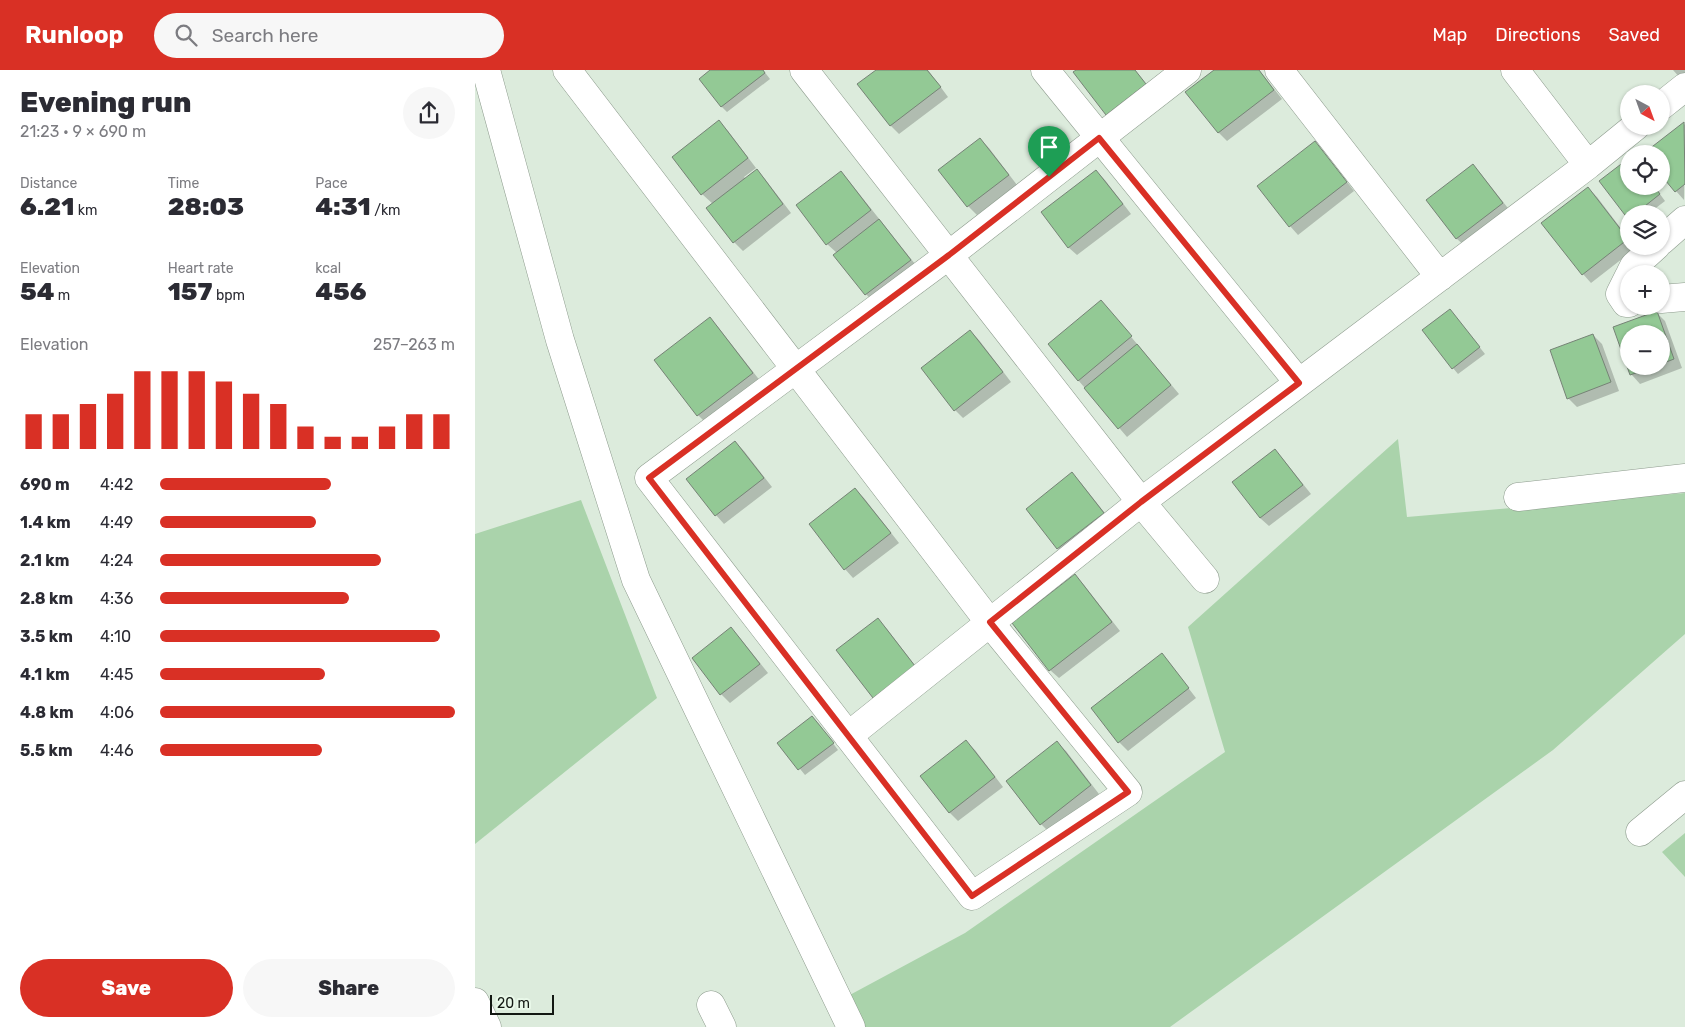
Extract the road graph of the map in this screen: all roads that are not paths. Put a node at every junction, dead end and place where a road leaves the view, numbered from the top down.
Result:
1 (486, 70) edge
2 (567, 70) edge
3 (804, 70) edge
4 (1045, 70) edge
5 (1187, 70) edge
6 (1279, 70) edge
7 (1515, 70) edge
8 (1685, 87) edge
9 (1670, 99) edge
10 (1625, 135) edge
11 (1099, 138) junction
12 (1589, 165) junction
13 (1685, 220) edge
14 (1670, 234) edge
15 (949, 255) junction
16 (1646, 255) edge
17 (1635, 265) edge
18 (1440, 277) junction
19 (1685, 297) edge
20 (1670, 298) edge
21 (796, 369) junction
22 (1299, 383) junction
23 (1685, 478) edge
24 (1518, 497) dead end
25 (1141, 502) junction
26 (1205, 578) dead end
27 (990, 622) junction
28 (848, 736) junction
29 (1685, 795) edge
30 (1640, 832) dead end
31 (475, 1002) edge
32 (487, 1027) edge
33 (851, 1027) edge

1 - 33 street
2 - 21 street
3 - 15 street
4 - 11 street
5 - 11 street
6 - 18 street
7 - 12 street
8 - 9 street
10 - 12 street
11 - 15 street
11 - 22 street
12 - 18 street
13 - 14 street
15 - 21 street
15 - 25 street
16 - 17 street
18 - 22 street
19 - 20 street
21 - 27 street
21 - 28 street
22 - 25 street
23 - 24 street
25 - 26 street
25 - 27 street
27 - 28 street
27 - 28 street
29 - 30 street
31 - 32 street

